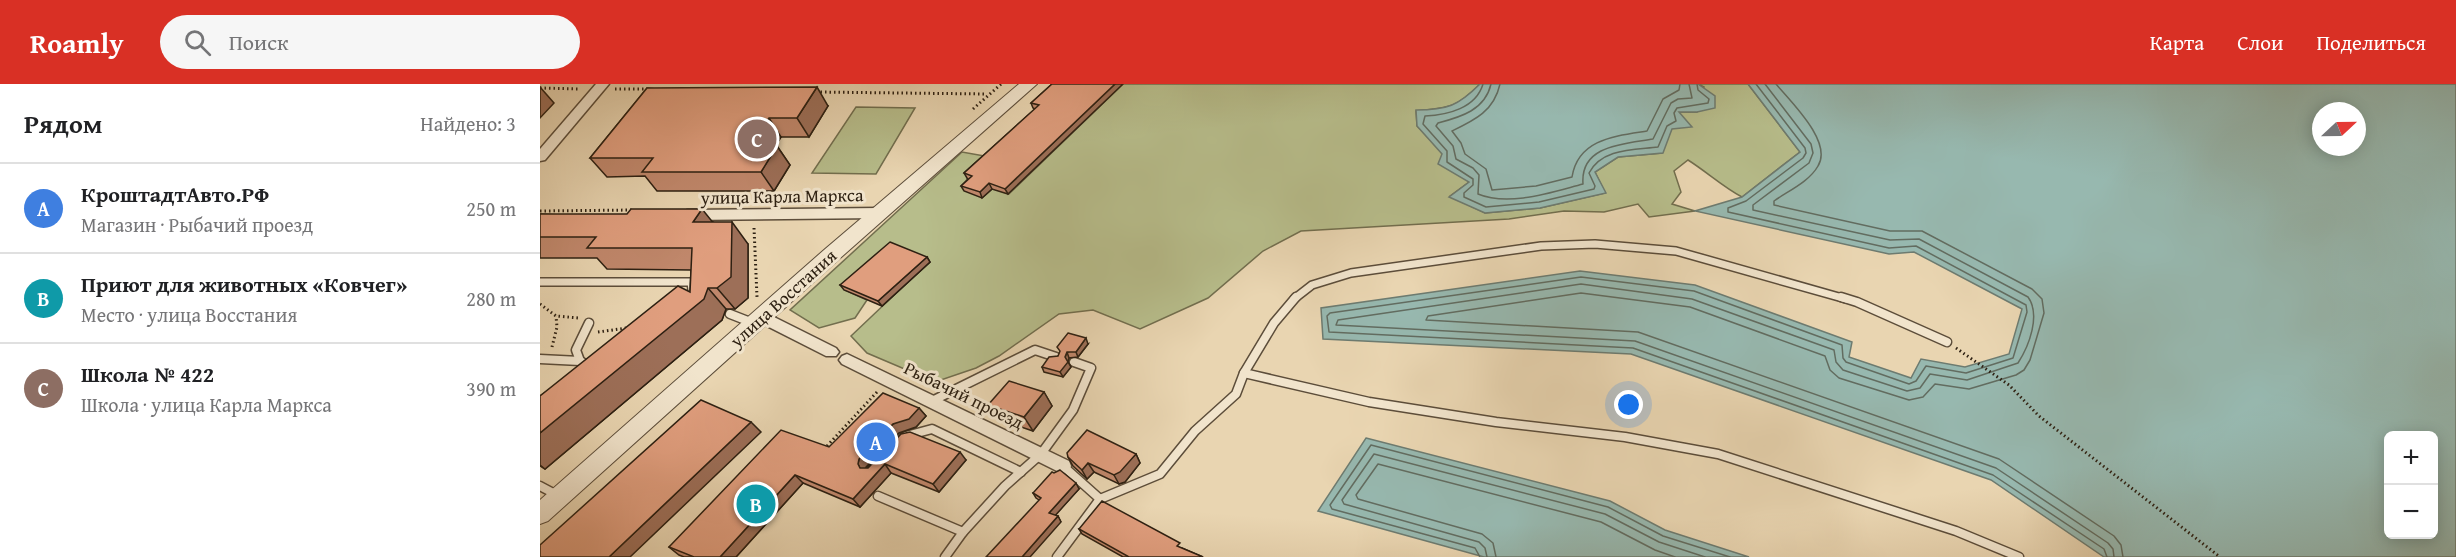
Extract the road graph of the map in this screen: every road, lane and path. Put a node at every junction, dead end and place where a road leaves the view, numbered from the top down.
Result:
1 (1001, 84) edge
2 (1029, 84) edge
3 (607, 86) edge
4 (540, 88) edge
5 (582, 89) dead end
6 (658, 90) edge
7 (811, 92) edge
8 (540, 157) edge
9 (880, 213) junction
10 (672, 216) edge
11 (754, 226) dead end
12 (541, 281) edge
13 (693, 298) edge
14 (540, 304) edge
15 (730, 314) dead end
16 (758, 315) junction
17 (556, 316) junction
18 (589, 323) joint
19 (627, 328) edge
20 (584, 334) junction
21 (1947, 342) joint
22 (1056, 357) edge
23 (544, 359) edge
24 (580, 362) junction
25 (1074, 363) dead end
26 (602, 372) edge
27 (1244, 373) junction
28 (884, 385) dead end
29 (932, 401) junction
30 (827, 446) edge
31 (896, 446) edge
32 (1041, 454) junction
33 (1063, 466) joint
34 (1021, 472) junction
35 (540, 486) edge
36 (560, 496) junction
37 (878, 496) dead end
38 (1100, 499) junction
39 (540, 514) edge
40 (963, 532) junction
41 (945, 557) edge
42 (1058, 557) edge
43 (2019, 557) edge
44 (2220, 557) edge

1 - 7 path
2 - 9 street, улица Восстания
3 - 6 path
3 - 8 street
4 - 5 path
9 - 10 street, улица Карла Маркса
9 - 16 street, улица Восстания
11 - 16 path
12 - 13 lane
14 - 17 path
15 - 16 lane
16 - 29 street, Рыбачий проезд
16 - 36 street, улица Восстания
17 - 18 path
17 - 23 path
18 - 20 lane
19 - 20 path
20 - 24 lane
21 - 27 lane
21 - 44 path
22 - 29 lane
23 - 24 lane
24 - 26 lane
25 - 32 lane
27 - 38 lane
27 - 43 lane
28 - 30 path
29 - 32 street, Рыбачий проезд
31 - 34 lane
32 - 33 street, Рыбачий проезд
32 - 34 lane
33 - 38 lane
34 - 40 lane
35 - 36 lane
36 - 39 street, улица Восстания
37 - 40 lane
38 - 42 lane
40 - 41 lane

